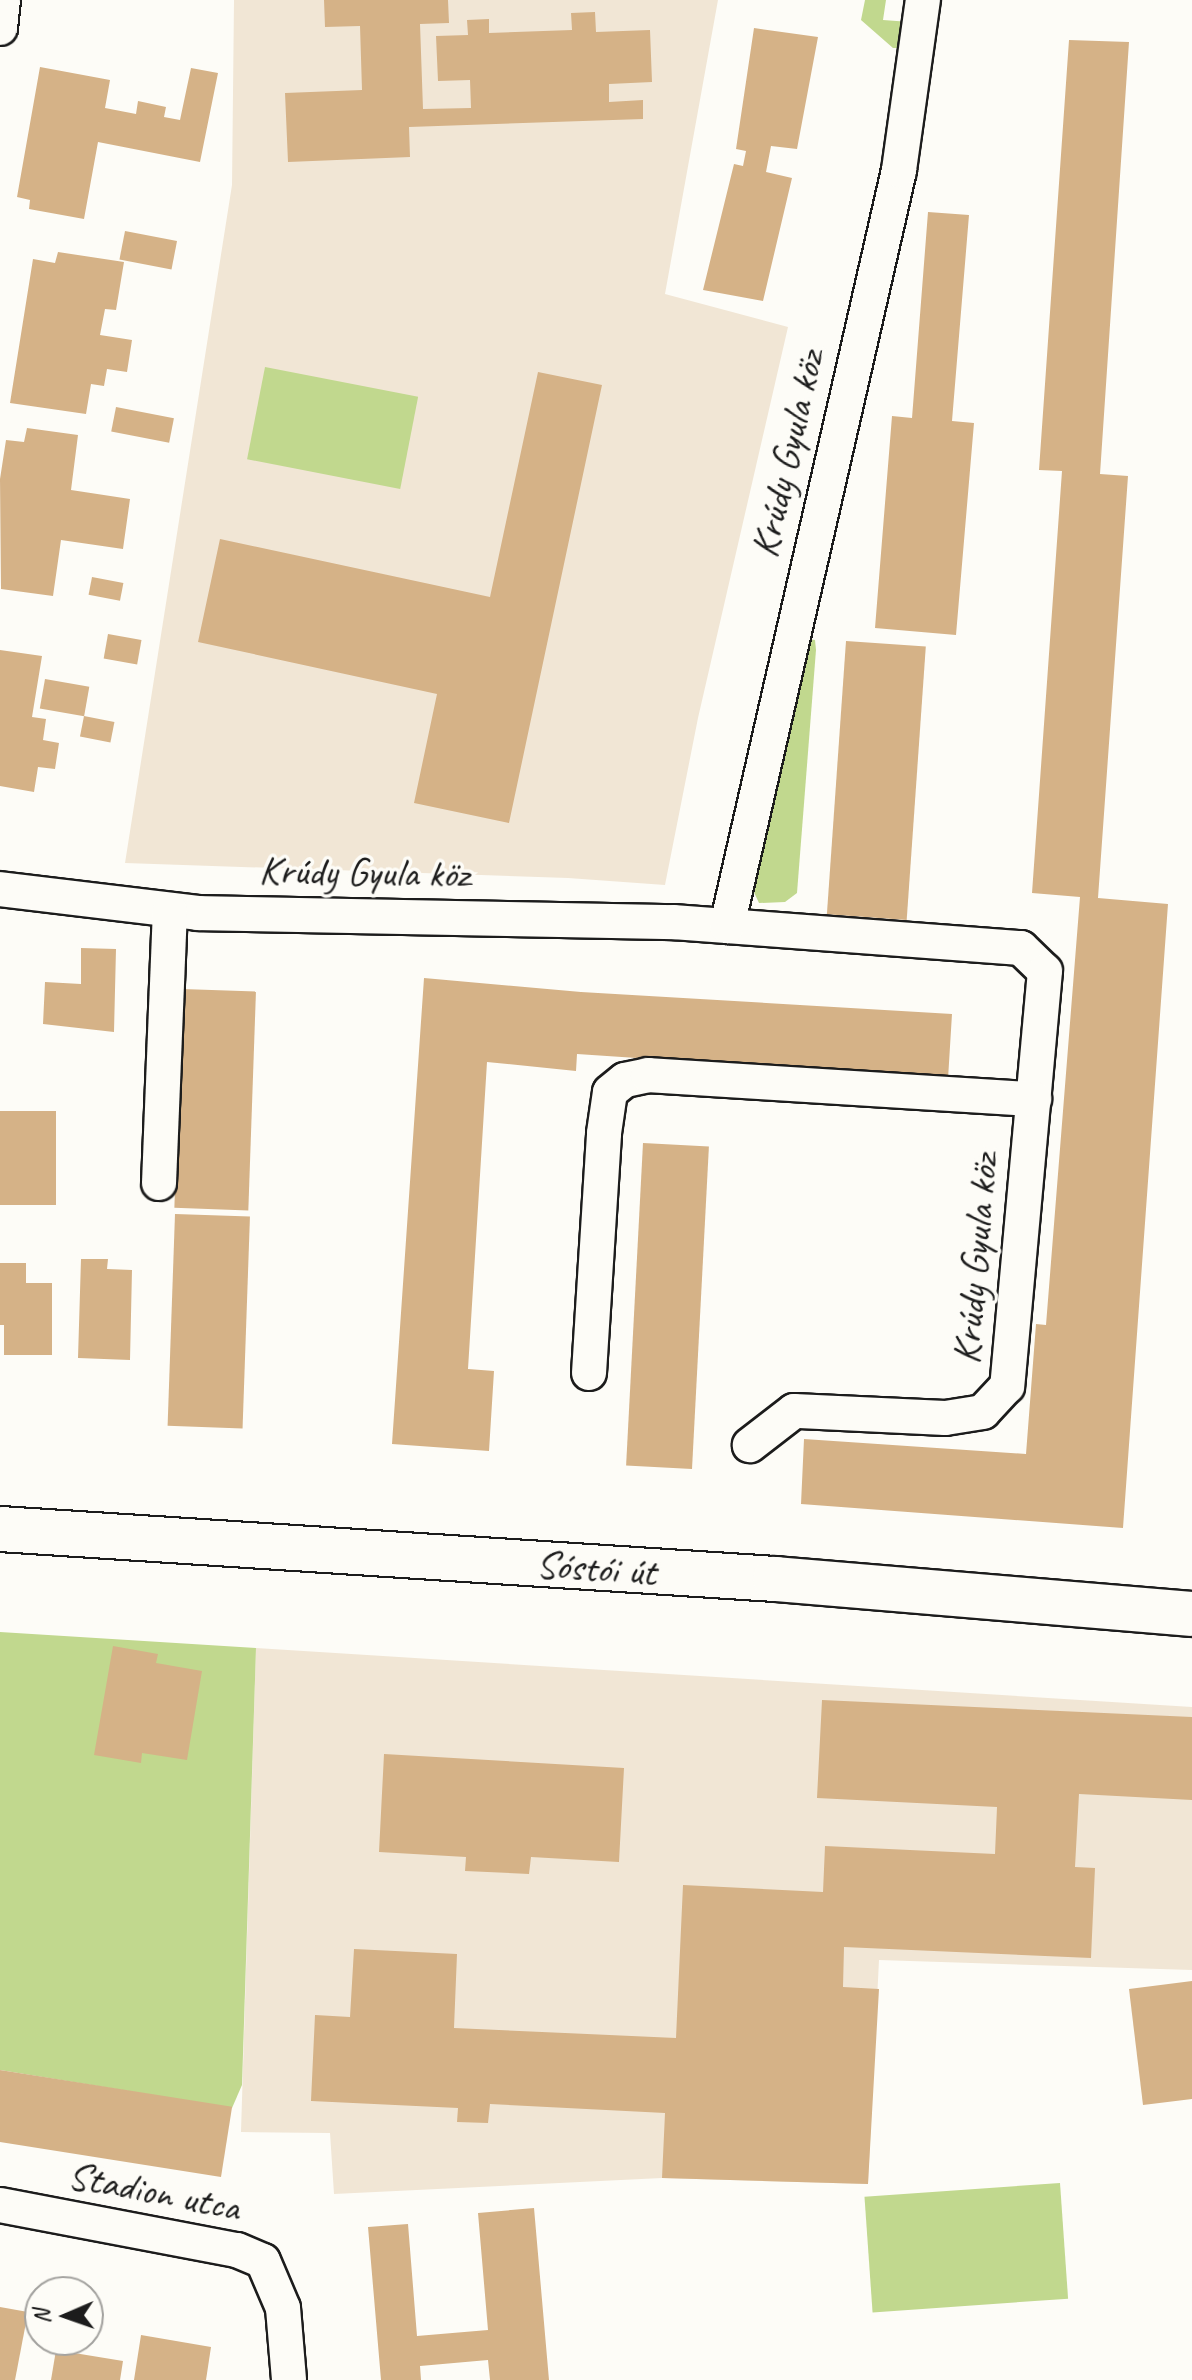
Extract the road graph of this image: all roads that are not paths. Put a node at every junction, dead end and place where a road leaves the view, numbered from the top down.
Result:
1 (3, 0) edge
2 (923, 0) edge
3 (0, 28) edge
4 (0, 889) edge
5 (170, 911) junction
6 (727, 926) junction
7 (1034, 1099) junction
8 (159, 1183) dead end
9 (589, 1373) dead end
10 (750, 1445) dead end
11 (0, 1529) edge
12 (1192, 1614) edge
13 (0, 2205) edge
14 (289, 2380) edge

1 - 3 street
2 - 6 street, Krúdy Gyula köz
4 - 5 street, Krúdy Gyula köz
5 - 6 street, Krúdy Gyula köz
5 - 8 street
6 - 7 street, Krúdy Gyula köz
7 - 9 street, Krúdy Gyula köz
7 - 10 street, Krúdy Gyula köz
11 - 12 main road, Sóstói út
13 - 14 street, Stadion utca

